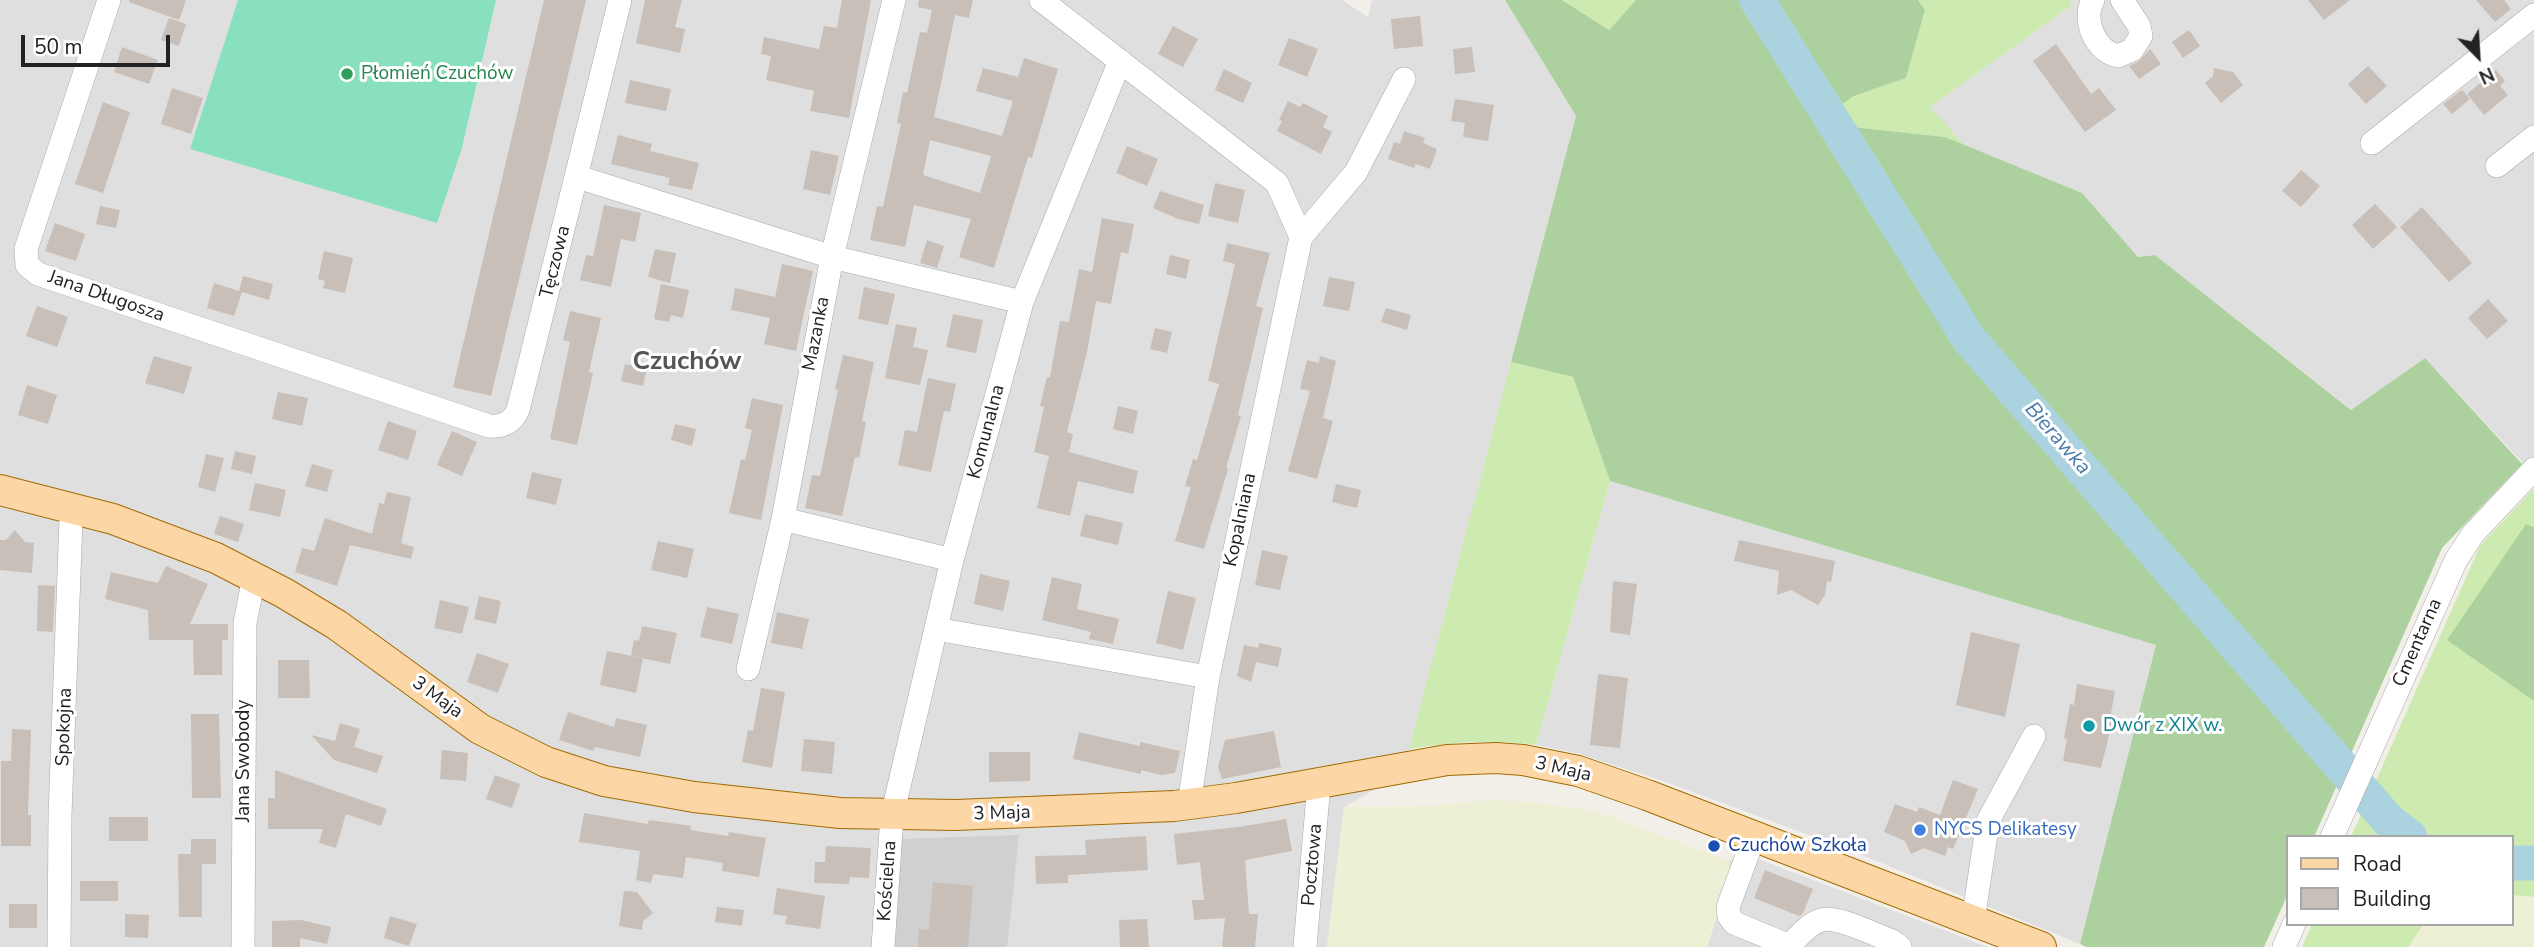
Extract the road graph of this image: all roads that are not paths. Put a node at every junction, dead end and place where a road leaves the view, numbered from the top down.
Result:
1 (109, 0) edge
2 (620, 0) edge
3 (894, 0) edge
4 (1041, 0) edge
5 (2093, 0) edge
6 (2122, 0) edge
7 (2534, 15) edge
8 (1120, 61) junction
9 (1404, 79) dead end
10 (2534, 137) edge
11 (2372, 143) dead end
12 (2497, 166) dead end
13 (578, 177) junction
14 (1301, 237) junction
15 (832, 257) junction
16 (1022, 302) junction
17 (412, 400) joint
18 (2534, 469) edge
19 (0, 491) edge
20 (74, 507) junction
21 (783, 519) junction
22 (952, 560) junction
23 (254, 577) junction
24 (936, 629) junction
25 (748, 669) dead end
26 (1208, 677) junction
27 (2034, 736) dead end
28 (1319, 783) junction
29 (1191, 805) junction
30 (892, 816) junction
31 (2336, 829) edge
32 (1754, 836) junction
33 (1973, 921) junction
34 (2293, 926) edge
35 (1791, 946) edge
36 (59, 947) edge
37 (243, 947) edge
38 (883, 947) edge
39 (1306, 947) edge
40 (1900, 947) edge
41 (2041, 947) edge
42 (2284, 947) edge

1 - 17 street, Jana Długosza
2 - 13 street, Tęczowa
3 - 15 street, Mazanka
4 - 8 street
5 - 6 street
7 - 11 street
8 - 14 street
8 - 16 street, Komunalna
9 - 14 street, Kopalniana
10 - 12 street
13 - 15 street
13 - 17 street, Tęczowa
14 - 26 street, Kopalniana
15 - 16 street
15 - 21 street, Mazanka
16 - 22 street, Komunalna
18 - 31 street, Cmentarna
19 - 20 main road, 3 Maja
20 - 23 main road, 3 Maja
20 - 36 street, Spokojna
21 - 22 street
21 - 25 street, Mazanka
22 - 24 street, Komunalna
23 - 30 main road, 3 Maja
23 - 37 street, Jana Swobody
24 - 26 street
24 - 30 street, Komunalna
26 - 29 street, Kopalniana
27 - 33 street
28 - 29 main road, 3 Maja
28 - 32 main road, 3 Maja
28 - 39 street, Pocztowa
29 - 30 main road, 3 Maja
30 - 38 street, Kościelna
32 - 33 main road, 3 Maja
32 - 35 street
33 - 41 main road, 3 Maja
34 - 42 street
35 - 40 street

